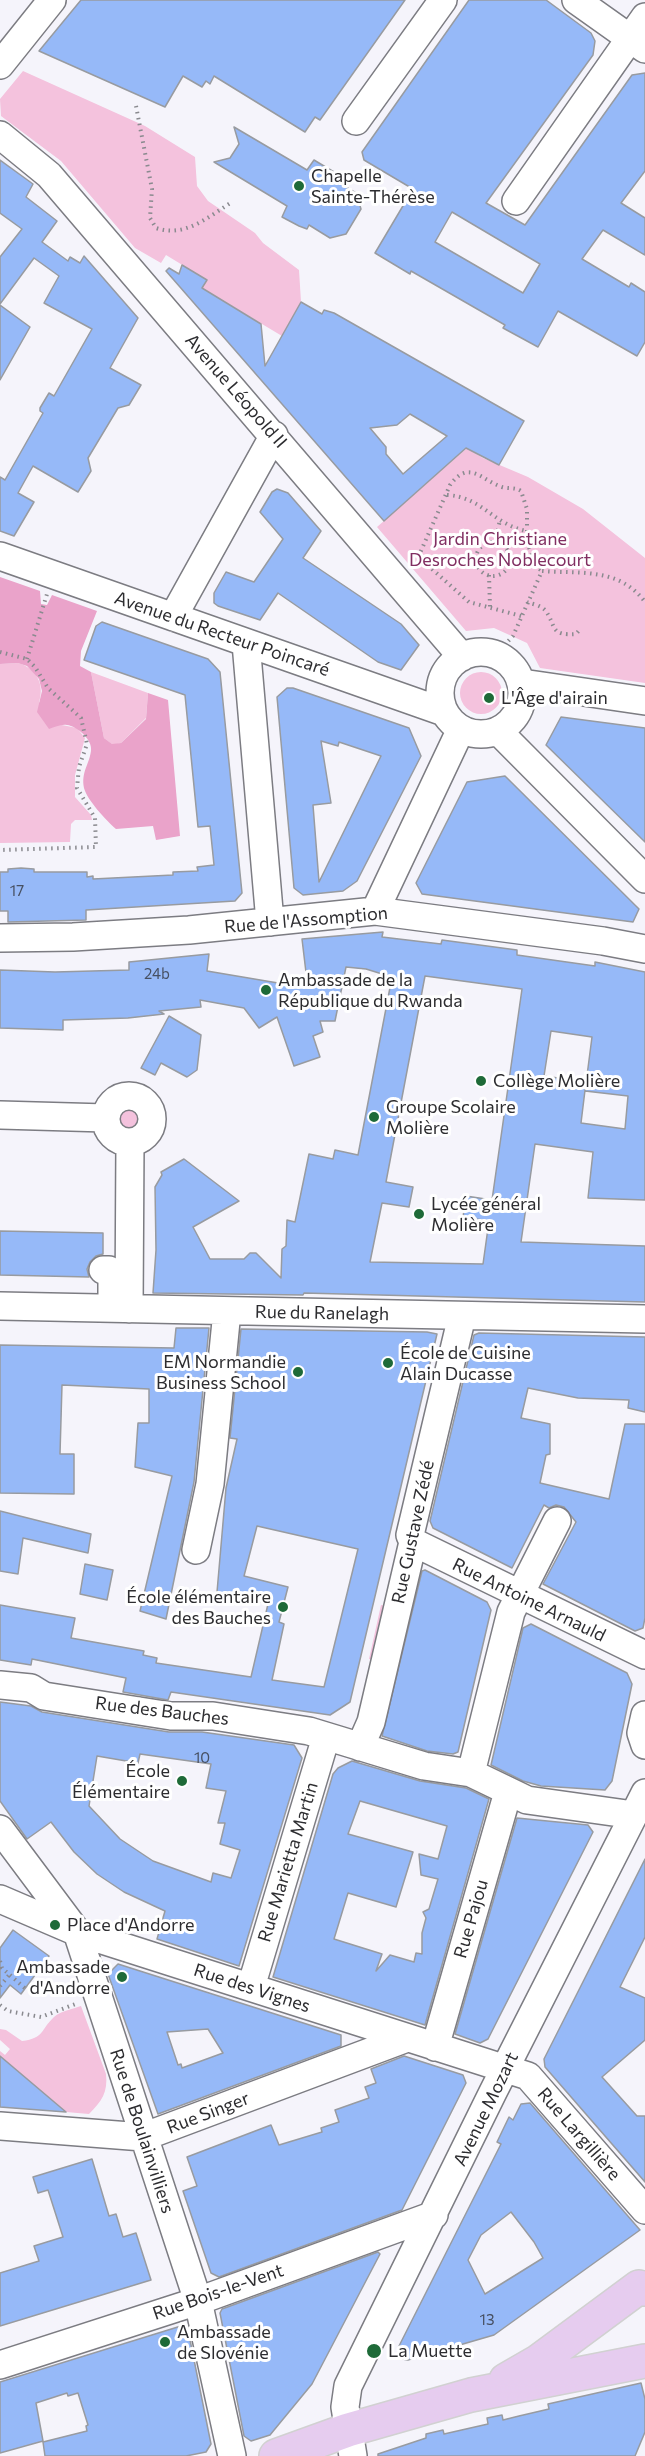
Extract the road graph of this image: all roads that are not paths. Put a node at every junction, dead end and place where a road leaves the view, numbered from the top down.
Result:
1 (443, 0) edge
2 (576, 0) edge
3 (41, 3) edge
4 (640, 34) edge
5 (0, 65) edge
6 (356, 122) dead end
7 (0, 135) edge
8 (516, 201) dead end
9 (274, 435) junction
10 (0, 556) edge
11 (172, 617) junction
12 (246, 643) junction
13 (462, 657) junction
14 (522, 683) junction
15 (645, 701) edge
16 (452, 721) junction
17 (498, 731) junction
18 (645, 879) edge
19 (375, 910) junction
20 (270, 922) junction
21 (0, 938) edge
22 (645, 950) edge
23 (0, 1115) edge
24 (106, 1118) junction
25 (130, 1142) junction
26 (103, 1269) dead end
27 (0, 1306) edge
28 (120, 1309) junction
29 (227, 1311) junction
30 (462, 1316) junction
31 (645, 1319) edge
32 (557, 1521) dead end
33 (413, 1542) junction
34 (196, 1551) dead end
35 (519, 1594) junction
36 (645, 1655) edge
37 (0, 1685) edge
38 (645, 1715) edge
39 (326, 1737) junction
40 (645, 1745) edge
41 (360, 1747) junction
42 (471, 1773) junction
43 (508, 1792) junction
44 (639, 1804) edge
45 (0, 1829) edge
46 (0, 1899) edge
47 (77, 1932) junction
48 (251, 1987) junction
49 (407, 2038) junction
50 (435, 2047) junction
51 (507, 2068) junction
52 (0, 2126) edge
53 (143, 2137) junction
54 (645, 2210) edge
55 (434, 2215) junction
56 (643, 2286) edge
57 (198, 2301) junction
58 (645, 2361) edge
59 (0, 2365) edge
60 (471, 2395) junction
61 (334, 2445) edge
62 (232, 2456) edge
63 (276, 2456) edge

1 - 6 street
2 - 4 street
3 - 5 street
4 - 8 street
7 - 9 street, Avenue Léopold II
9 - 11 street
9 - 13 street, Avenue Léopold II
10 - 11 street, Avenue du Recteur Poincaré
11 - 12 street, Avenue du Recteur Poincaré
12 - 16 street, Avenue du Recteur Poincaré
12 - 20 street
13 - 14 street
13 - 16 street
14 - 15 street
14 - 17 street
16 - 17 street
16 - 19 street
17 - 18 street
19 - 20 street, Rue de l'Assomption
19 - 22 street, Rue de l'Assomption
20 - 21 street, Rue de l'Assomption
23 - 24 street
24 - 25 street
24 - 25 street
25 - 28 street
26 - 28 street
27 - 28 street, Rue du Ranelagh
28 - 29 street, Rue du Ranelagh
29 - 30 street, Rue du Ranelagh
29 - 34 street
30 - 31 street, Rue du Ranelagh
30 - 33 street, Rue Gustave Zédé
32 - 35 street
33 - 35 street, Rue Antoine Arnauld
33 - 41 street, Rue Gustave Zédé
35 - 36 street, Rue Antoine Arnauld
35 - 42 street
37 - 39 street, Rue des Bauches
38 - 40 street
39 - 41 street, Rue des Bauches
39 - 48 street, Rue Marietta Martin
41 - 42 street, Rue des Bauches
42 - 43 street, Rue des Bauches
43 - 44 street, Rue des Bauches
43 - 50 street, Rue Pajou
44 - 51 street, Avenue Mozart
45 - 47 street, Rue de Boulainvilliers
46 - 47 street, Rue des Vignes
47 - 48 street, Rue des Vignes
47 - 53 street, Rue de Boulainvilliers
48 - 49 street, Rue des Vignes
49 - 50 street, Rue des Vignes
49 - 53 street, Rue Singer
50 - 51 street, Rue des Vignes
51 - 54 street, Rue Largillière
51 - 55 street, Avenue Mozart
52 - 53 street, Rue Singer
53 - 57 street, Rue de Boulainvilliers
55 - 57 street, Rue Bois-le-Vent
55 - 61 street, Avenue Mozart
56 - 60 main road
57 - 59 street, Rue Bois-le-Vent
57 - 62 street, Rue de Boulainvilliers
58 - 60 main road
60 - 61 main road
61 - 63 main road

